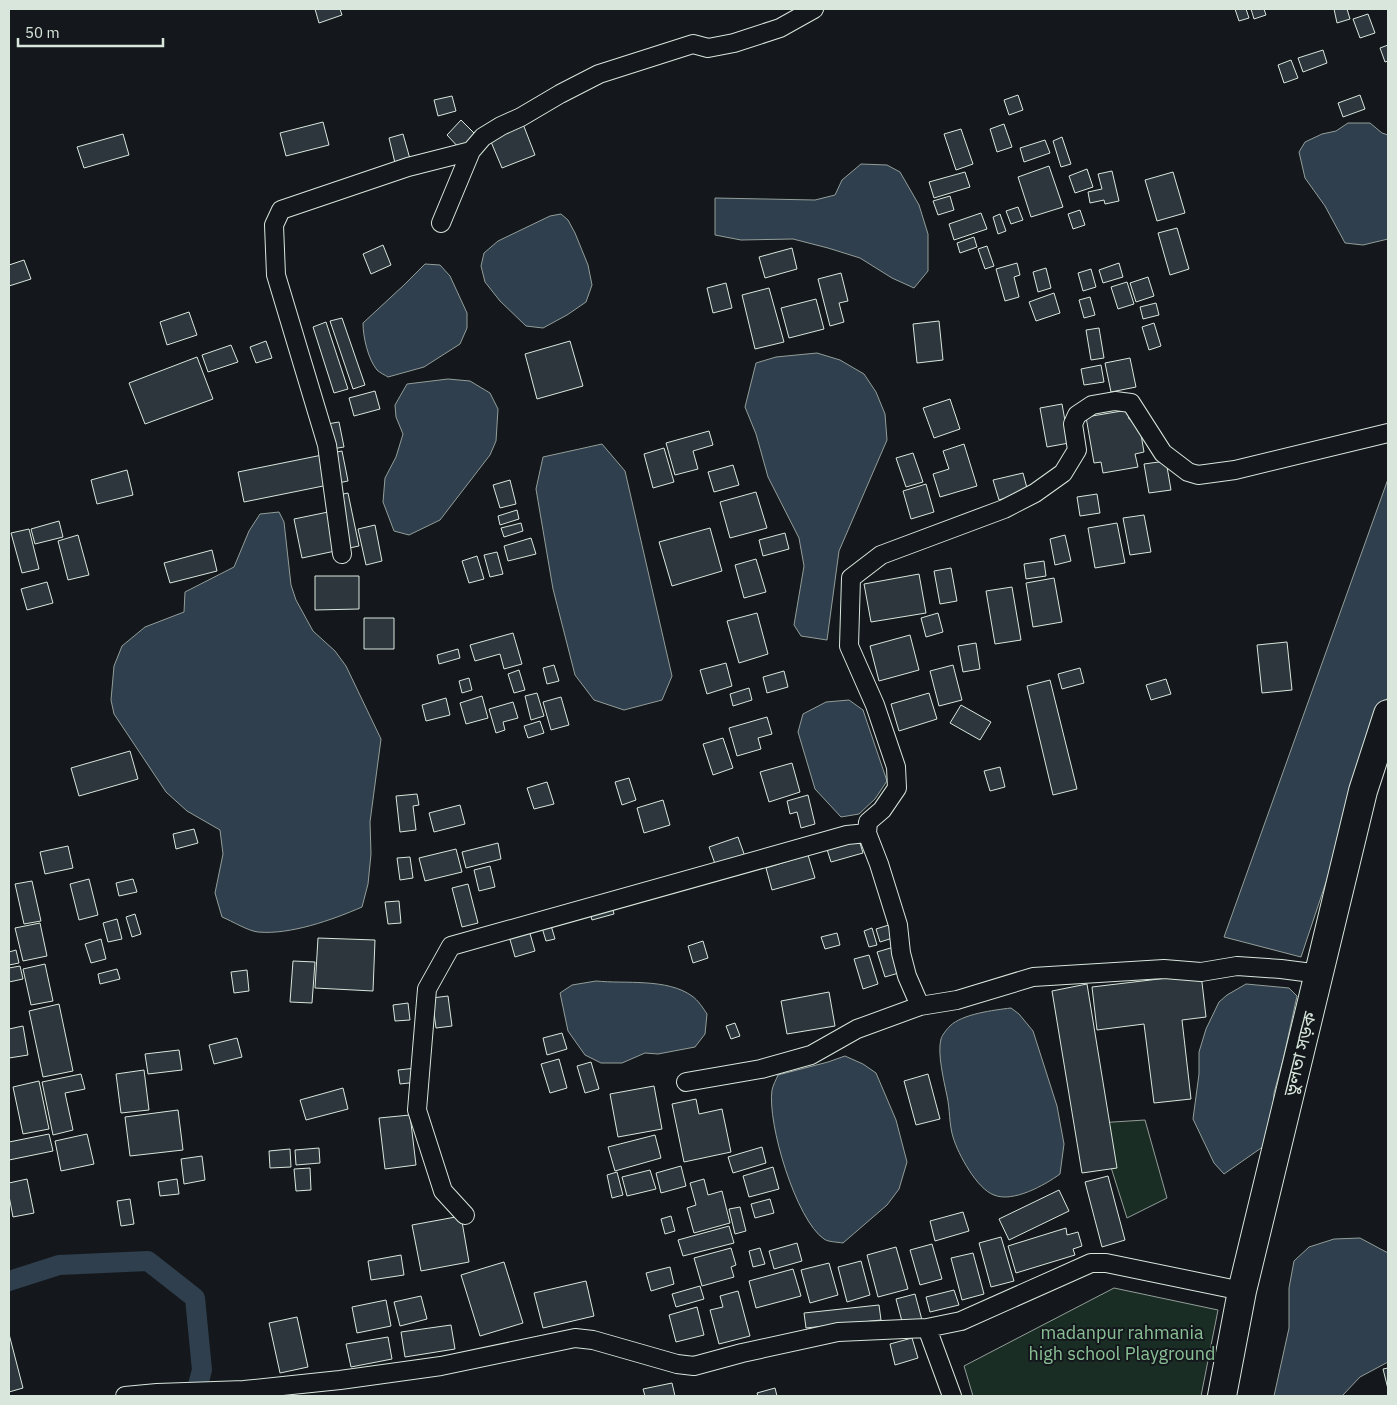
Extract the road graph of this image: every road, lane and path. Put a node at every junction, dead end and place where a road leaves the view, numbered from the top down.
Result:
1 (814, 9) edge
2 (471, 151) junction
3 (441, 223) dead end
4 (1388, 433) edge
5 (342, 554) dead end
6 (1388, 714) edge
7 (867, 833) junction
8 (1320, 974) junction
9 (920, 1006) junction
10 (686, 1082) dead end
11 (465, 1215) dead end
12 (1242, 1291) junction
13 (928, 1328) junction
14 (125, 1396) edge
15 (952, 1396) edge
16 (1222, 1396) edge

1 - 2 street
2 - 3 street
2 - 5 street
4 - 7 street
6 - 8 highway, ভুলতা সড়ক
7 - 9 street
7 - 11 street
8 - 9 street
8 - 12 highway, ভুলতা সড়ক
9 - 10 street
12 - 13 street
12 - 16 highway, ভুলতা সড়ক
13 - 14 street
13 - 15 street

